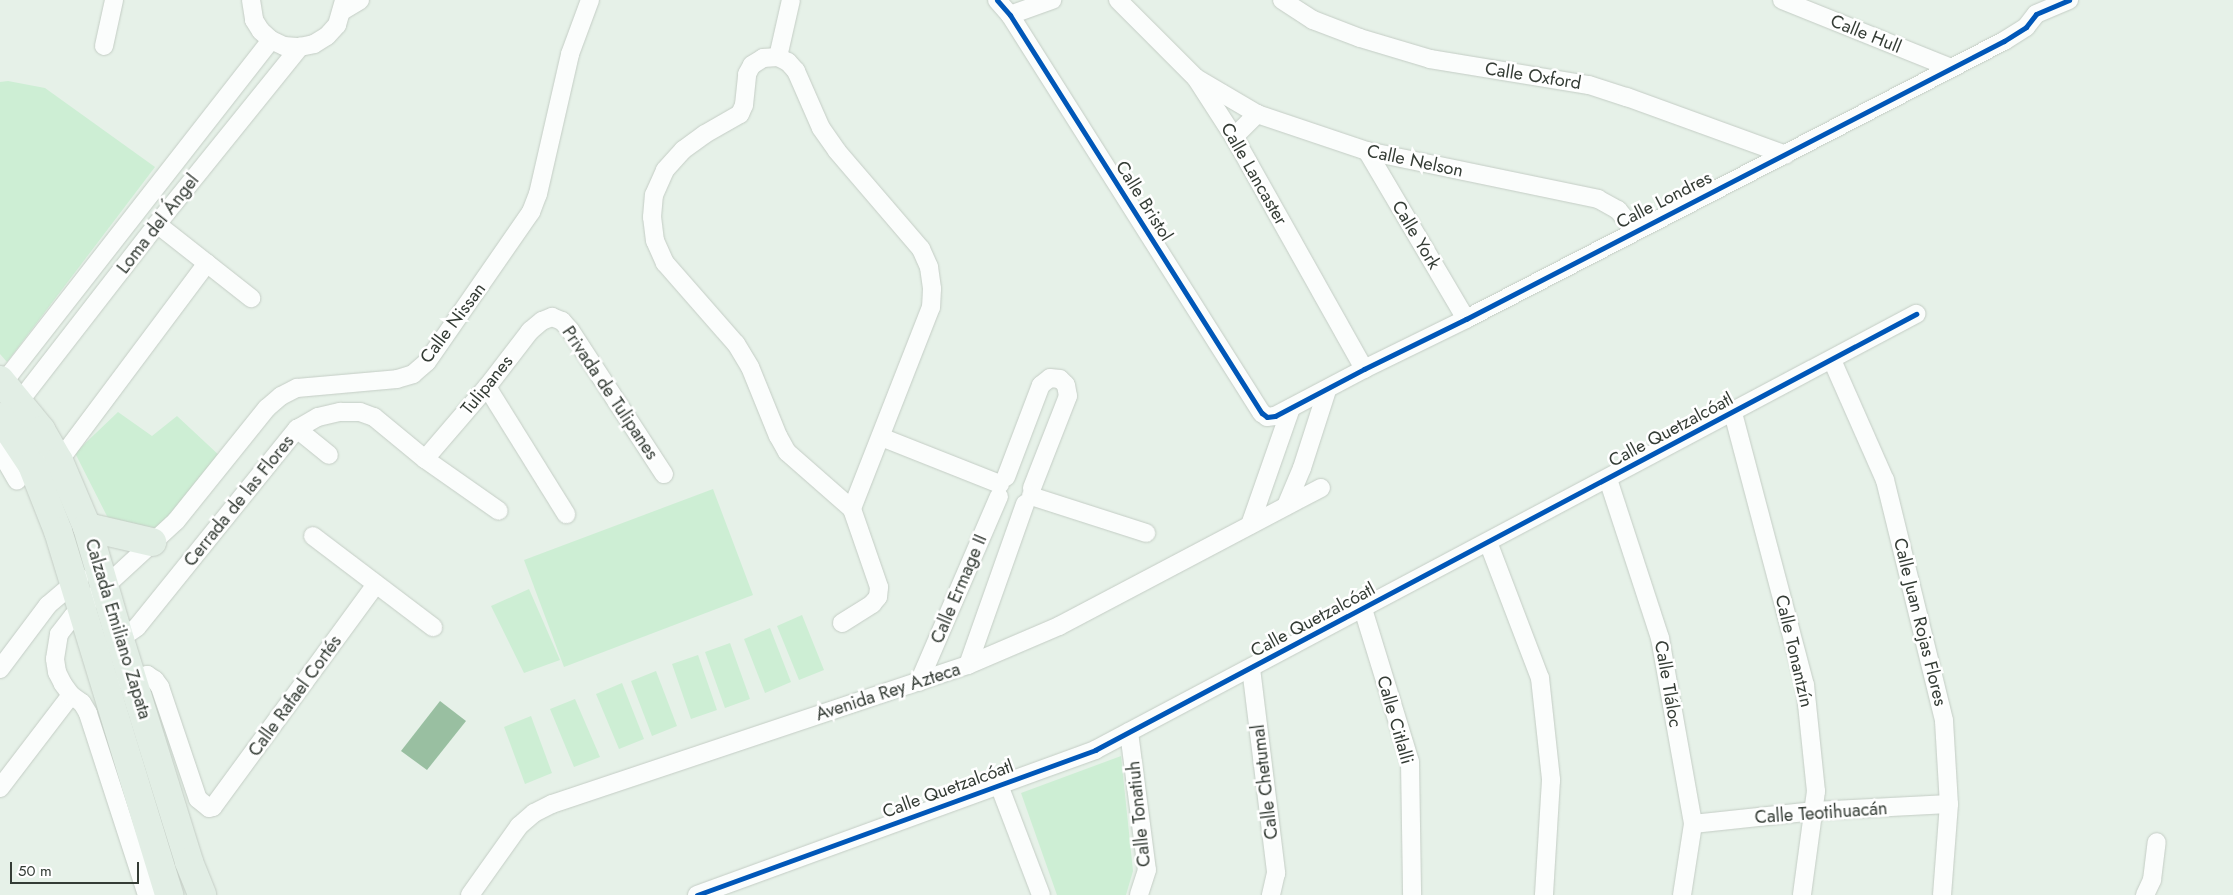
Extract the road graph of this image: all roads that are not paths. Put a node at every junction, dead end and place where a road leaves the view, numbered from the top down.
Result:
1 (114, 0) edge
2 (251, 0) edge
3 (360, 0) edge
4 (590, 0) edge
5 (791, 0) edge
6 (998, 0) edge
7 (1052, 0) edge
8 (1118, 0) edge
9 (1282, 0) edge
10 (1782, 0) edge
11 (2069, 0) edge
12 (343, 5) edge
13 (2037, 7) edge
14 (1010, 15) junction
15 (271, 40) junction
16 (104, 46) dead end
17 (300, 47) junction
18 (778, 57) junction
19 (1951, 68) junction
20 (1196, 78) junction
21 (1257, 114) junction
22 (1234, 137) junction
23 (1367, 151) junction
24 (1786, 155) junction
25 (157, 224) junction
26 (1634, 230) junction
27 (207, 263) junction
28 (251, 298) dead end
29 (1916, 314) dead end
30 (552, 318) joint
31 (1466, 319) junction
32 (23, 356) junction
33 (1832, 360) junction
34 (1364, 369) junction
35 (43, 371) junction
36 (487, 387) junction
37 (1327, 390) junction
38 (5, 395) edge
39 (1291, 408) junction
40 (1733, 412) junction
41 (1267, 417) joint
42 (297, 429) junction
43 (881, 437) junction
44 (0, 451) edge
45 (329, 455) dead end
46 (425, 459) junction
47 (59, 461) junction
48 (664, 474) dead end
49 (1608, 479) junction
50 (17, 481) dead end
51 (1002, 486) junction
52 (1321, 488) dead end
53 (1029, 496) junction
54 (1286, 506) junction
55 (852, 509) junction
56 (499, 511) dead end
57 (566, 514) dead end
58 (87, 526) junction
59 (1250, 526) junction
60 (1146, 533) dead end
61 (313, 536) dead end
62 (1488, 542) junction
63 (144, 549) junction
64 (101, 577) junction
65 (376, 584) junction
66 (77, 595) junction
67 (1362, 609) junction
68 (842, 623) dead end
69 (433, 627) dead end
70 (120, 640) junction
71 (94, 649) junction
72 (968, 666) junction
73 (1251, 668) junction
74 (0, 669) edge
75 (132, 677) junction
76 (919, 682) junction
77 (104, 686) junction
78 (71, 695) junction
79 (1129, 732) junction
80 (999, 785) junction
81 (0, 788) edge
82 (1949, 804) junction
83 (1814, 811) junction
84 (1693, 824) junction
85 (2157, 842) dead end
86 (146, 895) edge
87 (169, 895) edge
88 (202, 895) edge
89 (470, 895) edge
90 (698, 895) edge
91 (1041, 895) edge
92 (1139, 895) edge
93 (1271, 895) edge
94 (1412, 895) edge
95 (1544, 895) edge
96 (1682, 895) edge
97 (1802, 895) edge
98 (1942, 895) edge
99 (2145, 895) edge

1 - 16 street
2 - 15 street
3 - 12 street
4 - 63 street, Calle Nissan
5 - 18 street
6 - 14 street, Calle Bristol
7 - 14 street
8 - 20 street, Calle Lancaster
9 - 24 street, Calle Oxford
10 - 19 street, Calle Hull
11 - 13 street, Calle Londres
12 - 17 street
13 - 19 street, Calle Londres
14 - 41 street, Calle Bristol
15 - 17 street
15 - 32 street, Loma del Ángel
17 - 25 street, Loma del Ángel
18 - 43 street
18 - 55 street
19 - 24 street, Calle Londres
20 - 21 street, Calle Nelson
20 - 22 street, Calle Lancaster
21 - 22 street
21 - 23 street, Calle Nelson
22 - 34 street, Calle Lancaster
23 - 26 street, Calle Nelson
23 - 31 street, Calle York
24 - 26 street, Calle Londres
25 - 27 street
25 - 35 street, Loma del Ángel
26 - 31 street, Calle Londres
27 - 28 street
27 - 47 street
29 - 33 street, Calle Quetzalcóatl
30 - 36 street, Tulipanes
30 - 48 street, Privada de Tulipanes
31 - 34 street, Calle Londres
32 - 35 street
32 - 38 street, Loma del Ángel
33 - 40 street, Calle Quetzalcóatl
33 - 82 street, Calle Juan Rojas Flores
34 - 37 street, Calle Londres
35 - 38 street, Loma del Ángel
36 - 46 street, Tulipanes
36 - 57 street
37 - 39 street, Calle Londres
37 - 54 street
38 - 47 main road, Calzada Emiliano Zapata
38 - 66 main road, Calzada Emiliano Zapata
39 - 41 street, Calle Londres
39 - 59 street
40 - 49 street, Calle Quetzalcóatl
40 - 83 street, Calle Tonantzín
42 - 45 street
42 - 46 street, Cerrada de las Flores
42 - 70 street, Cerrada de las Flores
43 - 51 street
43 - 55 street
44 - 50 street
46 - 56 street, Cerrada de las Flores
47 - 58 main road, Calzada Emiliano Zapata
49 - 62 street, Calle Quetzalcóatl
49 - 84 street, Calle Tláloc
51 - 53 street
51 - 53 street
51 - 53 street, Calle Ermage II
51 - 76 street, Calle Ermage II
52 - 54 street, Avenida Rey Azteca
53 - 60 street
53 - 72 street, Calle Ermage II
54 - 59 street, Avenida Rey Azteca
55 - 68 street
58 - 63 main road
58 - 64 main road, Calzada Emiliano Zapata
59 - 72 street, Avenida Rey Azteca
61 - 65 street
62 - 67 street, Calle Quetzalcóatl
62 - 95 street
63 - 64 street, Calle Nissan
64 - 66 street
64 - 66 street
64 - 70 main road, Calzada Emiliano Zapata
65 - 69 street
65 - 75 street, Calle Rafael Cortés
66 - 71 main road, Calzada Emiliano Zapata
66 - 74 street
66 - 78 street
67 - 73 street, Calle Quetzalcóatl
67 - 94 street, Calle Citlalli
70 - 71 street, Cerrada de las Flores
70 - 75 main road, Calzada Emiliano Zapata
71 - 77 main road, Calzada Emiliano Zapata
72 - 76 street, Avenida Rey Azteca
73 - 79 street, Calle Quetzalcóatl
73 - 93 street, Calle Chetumal
75 - 77 street
75 - 88 main road, Calzada Emiliano Zapata
76 - 89 street, Avenida Rey Azteca
77 - 87 main road, Calzada Emiliano Zapata
78 - 81 street
78 - 86 street
79 - 80 street, Calle Quetzalcóatl
79 - 92 street, Calle Tonatiuh
80 - 90 street, Calle Quetzalcóatl
80 - 91 street
82 - 83 street, Calle Teotihuacán
82 - 98 street, Calle Juan Rojas Flores
83 - 84 street, Calle Teotihuacán
83 - 97 street, Calle Tonantzín
84 - 96 street, Calle Tláloc
85 - 99 street

